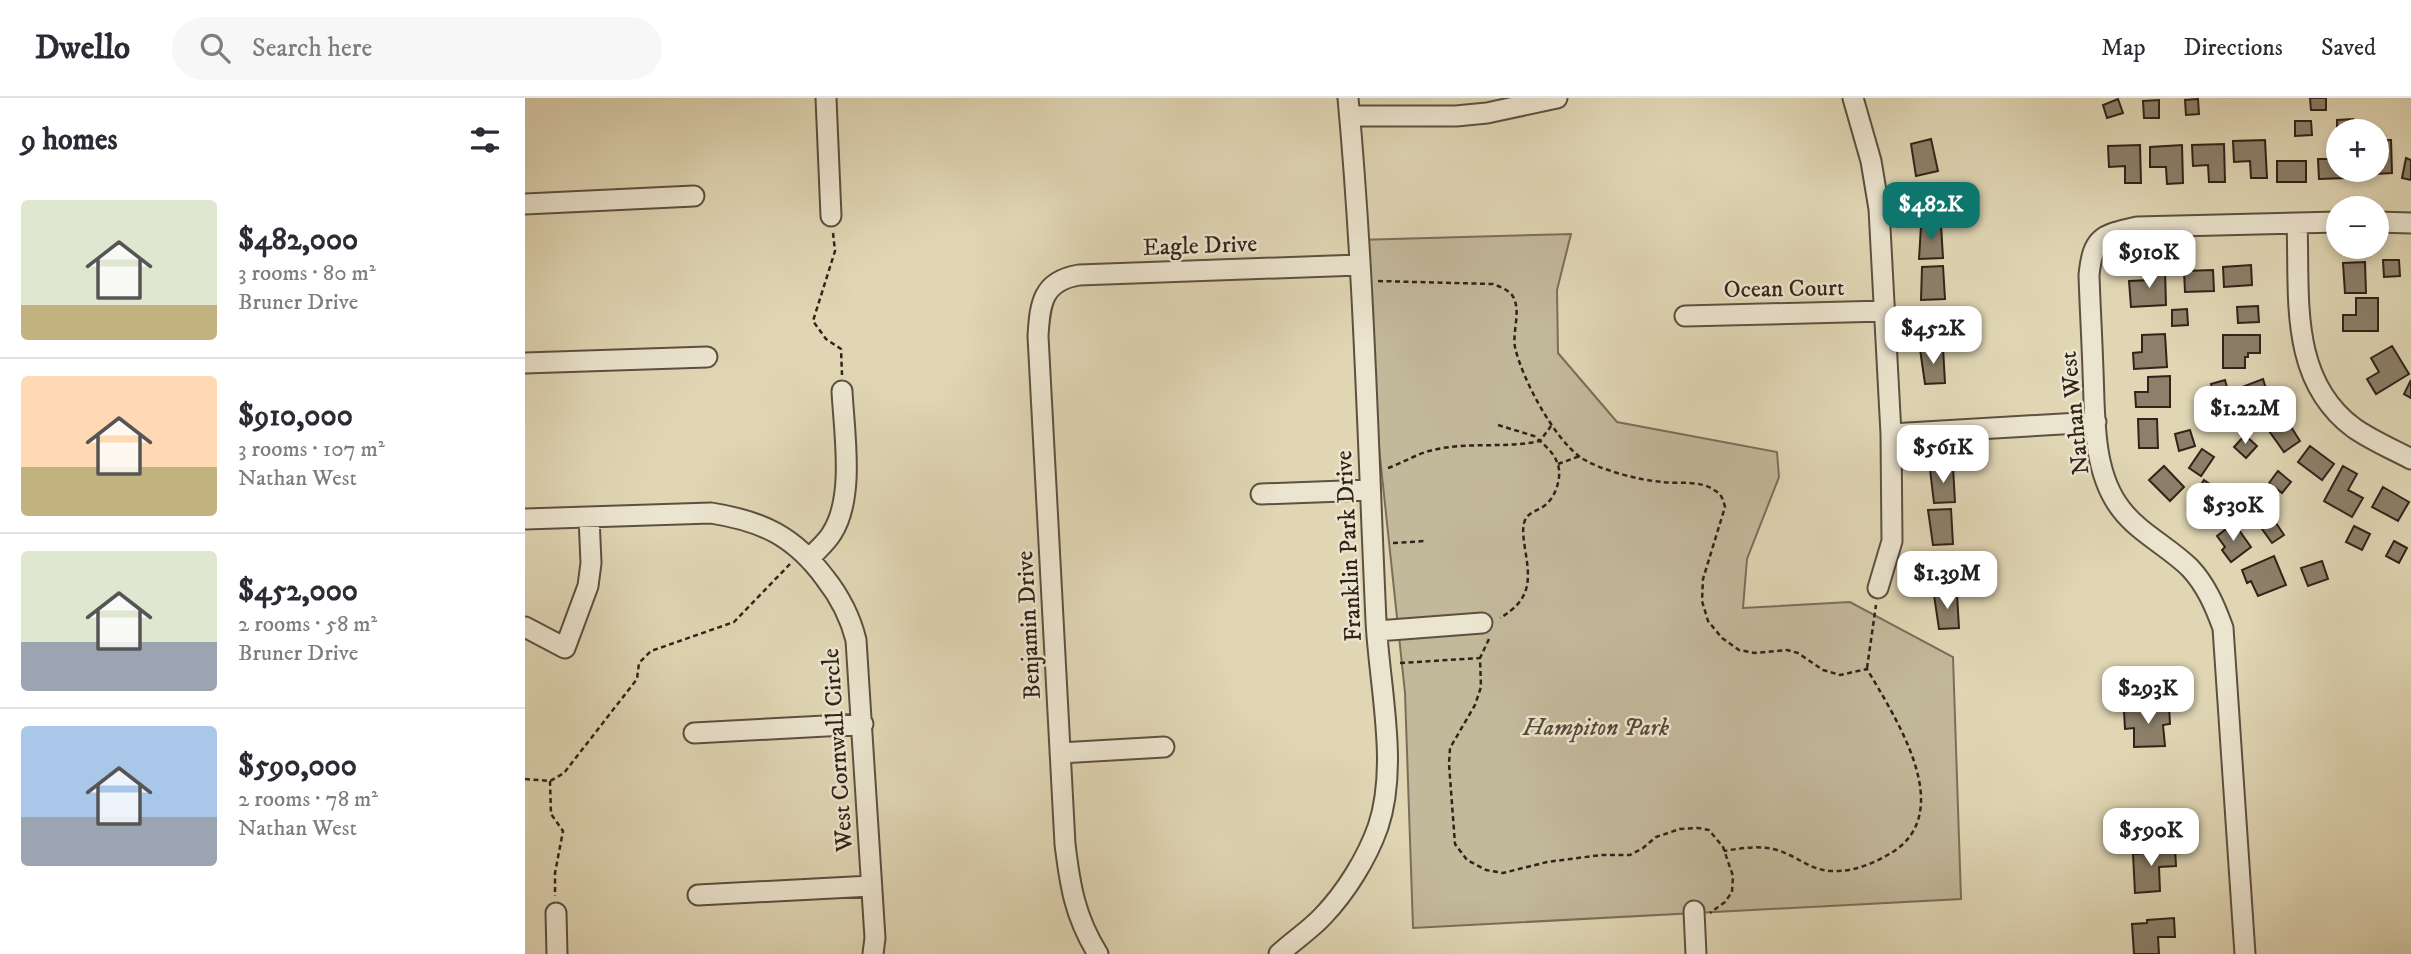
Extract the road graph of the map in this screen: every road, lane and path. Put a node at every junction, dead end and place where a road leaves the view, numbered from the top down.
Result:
1 (826, 98) edge
2 (1556, 98) edge
3 (1853, 98) edge
4 (1349, 107) edge
5 (694, 196) dead end
6 (525, 204) edge
7 (831, 216) joint
8 (2326, 222) edge
9 (2389, 222) edge
10 (2297, 223) junction
11 (2411, 223) edge
12 (1359, 273) junction
13 (1047, 290) joint
14 (1885, 311) junction
15 (1685, 316) dead end
16 (707, 356) dead end
17 (525, 363) edge
18 (842, 391) joint
19 (2095, 422) junction
20 (1498, 425) dead end
21 (1551, 426) junction
22 (1891, 434) junction
23 (1540, 441) junction
24 (1580, 457) junction
25 (2411, 459) edge
26 (1559, 464) junction
27 (1370, 469) junction
28 (1370, 490) junction
29 (1261, 494) dead end
30 (589, 517) junction
31 (525, 520) edge
32 (1425, 541) dead end
33 (1393, 543) dead end
34 (806, 554) junction
35 (1878, 588) joint
36 (1490, 626) junction
37 (525, 627) edge
38 (1377, 631) junction
39 (1480, 658) junction
40 (1400, 663) dead end
41 (1867, 669) junction
42 (863, 724) junction
43 (694, 733) dead end
44 (1164, 747) dead end
45 (1061, 753) junction
46 (525, 779) edge
47 (550, 781) junction
48 (1724, 851) junction
49 (871, 886) junction
50 (698, 895) dead end
51 (556, 913) joint
52 (1694, 916) joint
53 (1097, 953) edge
54 (557, 954) edge
55 (873, 954) edge
56 (1279, 954) edge
57 (1696, 954) edge
58 (2245, 954) edge

1 - 7 street
2 - 4 street
3 - 14 street
4 - 12 street, Franklin Park Drive
5 - 6 street
7 - 18 path
8 - 10 street
9 - 11 street
10 - 19 street, Nathan West
10 - 25 street
12 - 13 street, Eagle Drive
12 - 21 path
12 - 27 street, Franklin Park Drive
13 - 45 street, Benjamin Drive
14 - 15 street, Ocean Court
14 - 22 street
16 - 17 street
18 - 34 street
19 - 22 street
19 - 58 street, Nathan West
20 - 23 path
21 - 23 path
21 - 24 path
22 - 35 street
23 - 26 path
23 - 27 path
24 - 26 path
24 - 41 path
26 - 36 path
27 - 28 street, Franklin Park Drive
28 - 29 street
28 - 38 street, Franklin Park Drive
30 - 31 street, West Cornwall Circle
30 - 34 street, West Cornwall Circle
30 - 37 street
32 - 33 path
34 - 42 street, West Cornwall Circle
34 - 47 path
35 - 41 path
36 - 38 street
36 - 39 path
38 - 56 street, Franklin Park Drive
39 - 40 path
39 - 48 path
41 - 48 path
42 - 43 street
42 - 49 street, West Cornwall Circle
44 - 45 street
45 - 53 street, Benjamin Drive
46 - 47 path
47 - 51 path
48 - 52 path
49 - 50 street
49 - 55 street, West Cornwall Circle
51 - 54 street
52 - 57 street

